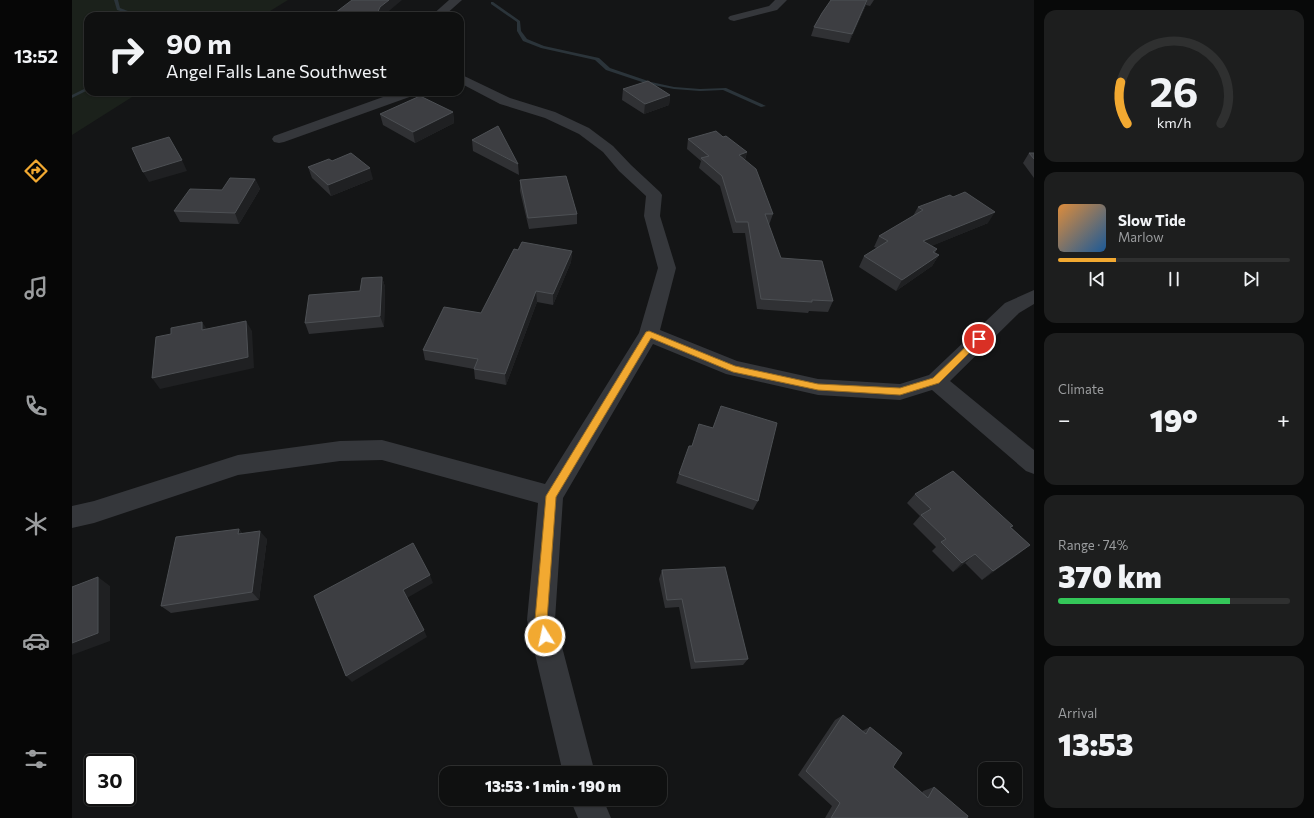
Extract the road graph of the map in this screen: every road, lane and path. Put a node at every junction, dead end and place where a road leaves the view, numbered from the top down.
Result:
1 (456, 0) edge
2 (781, 0) edge
3 (442, 12) edge
4 (734, 18) dead end
5 (464, 80) edge
6 (399, 96) edge
7 (279, 139) dead end
8 (1034, 296) edge
9 (649, 334) junction
10 (936, 381) junction
11 (1034, 464) edge
12 (551, 496) junction
13 (72, 517) edge
14 (577, 766) edge
15 (589, 806) edge
16 (595, 818) edge

1 - 3 street
2 - 4 street
5 - 9 street
6 - 7 street
8 - 10 street
9 - 10 street
9 - 12 street
10 - 11 street
12 - 13 street
12 - 14 street
15 - 16 street

